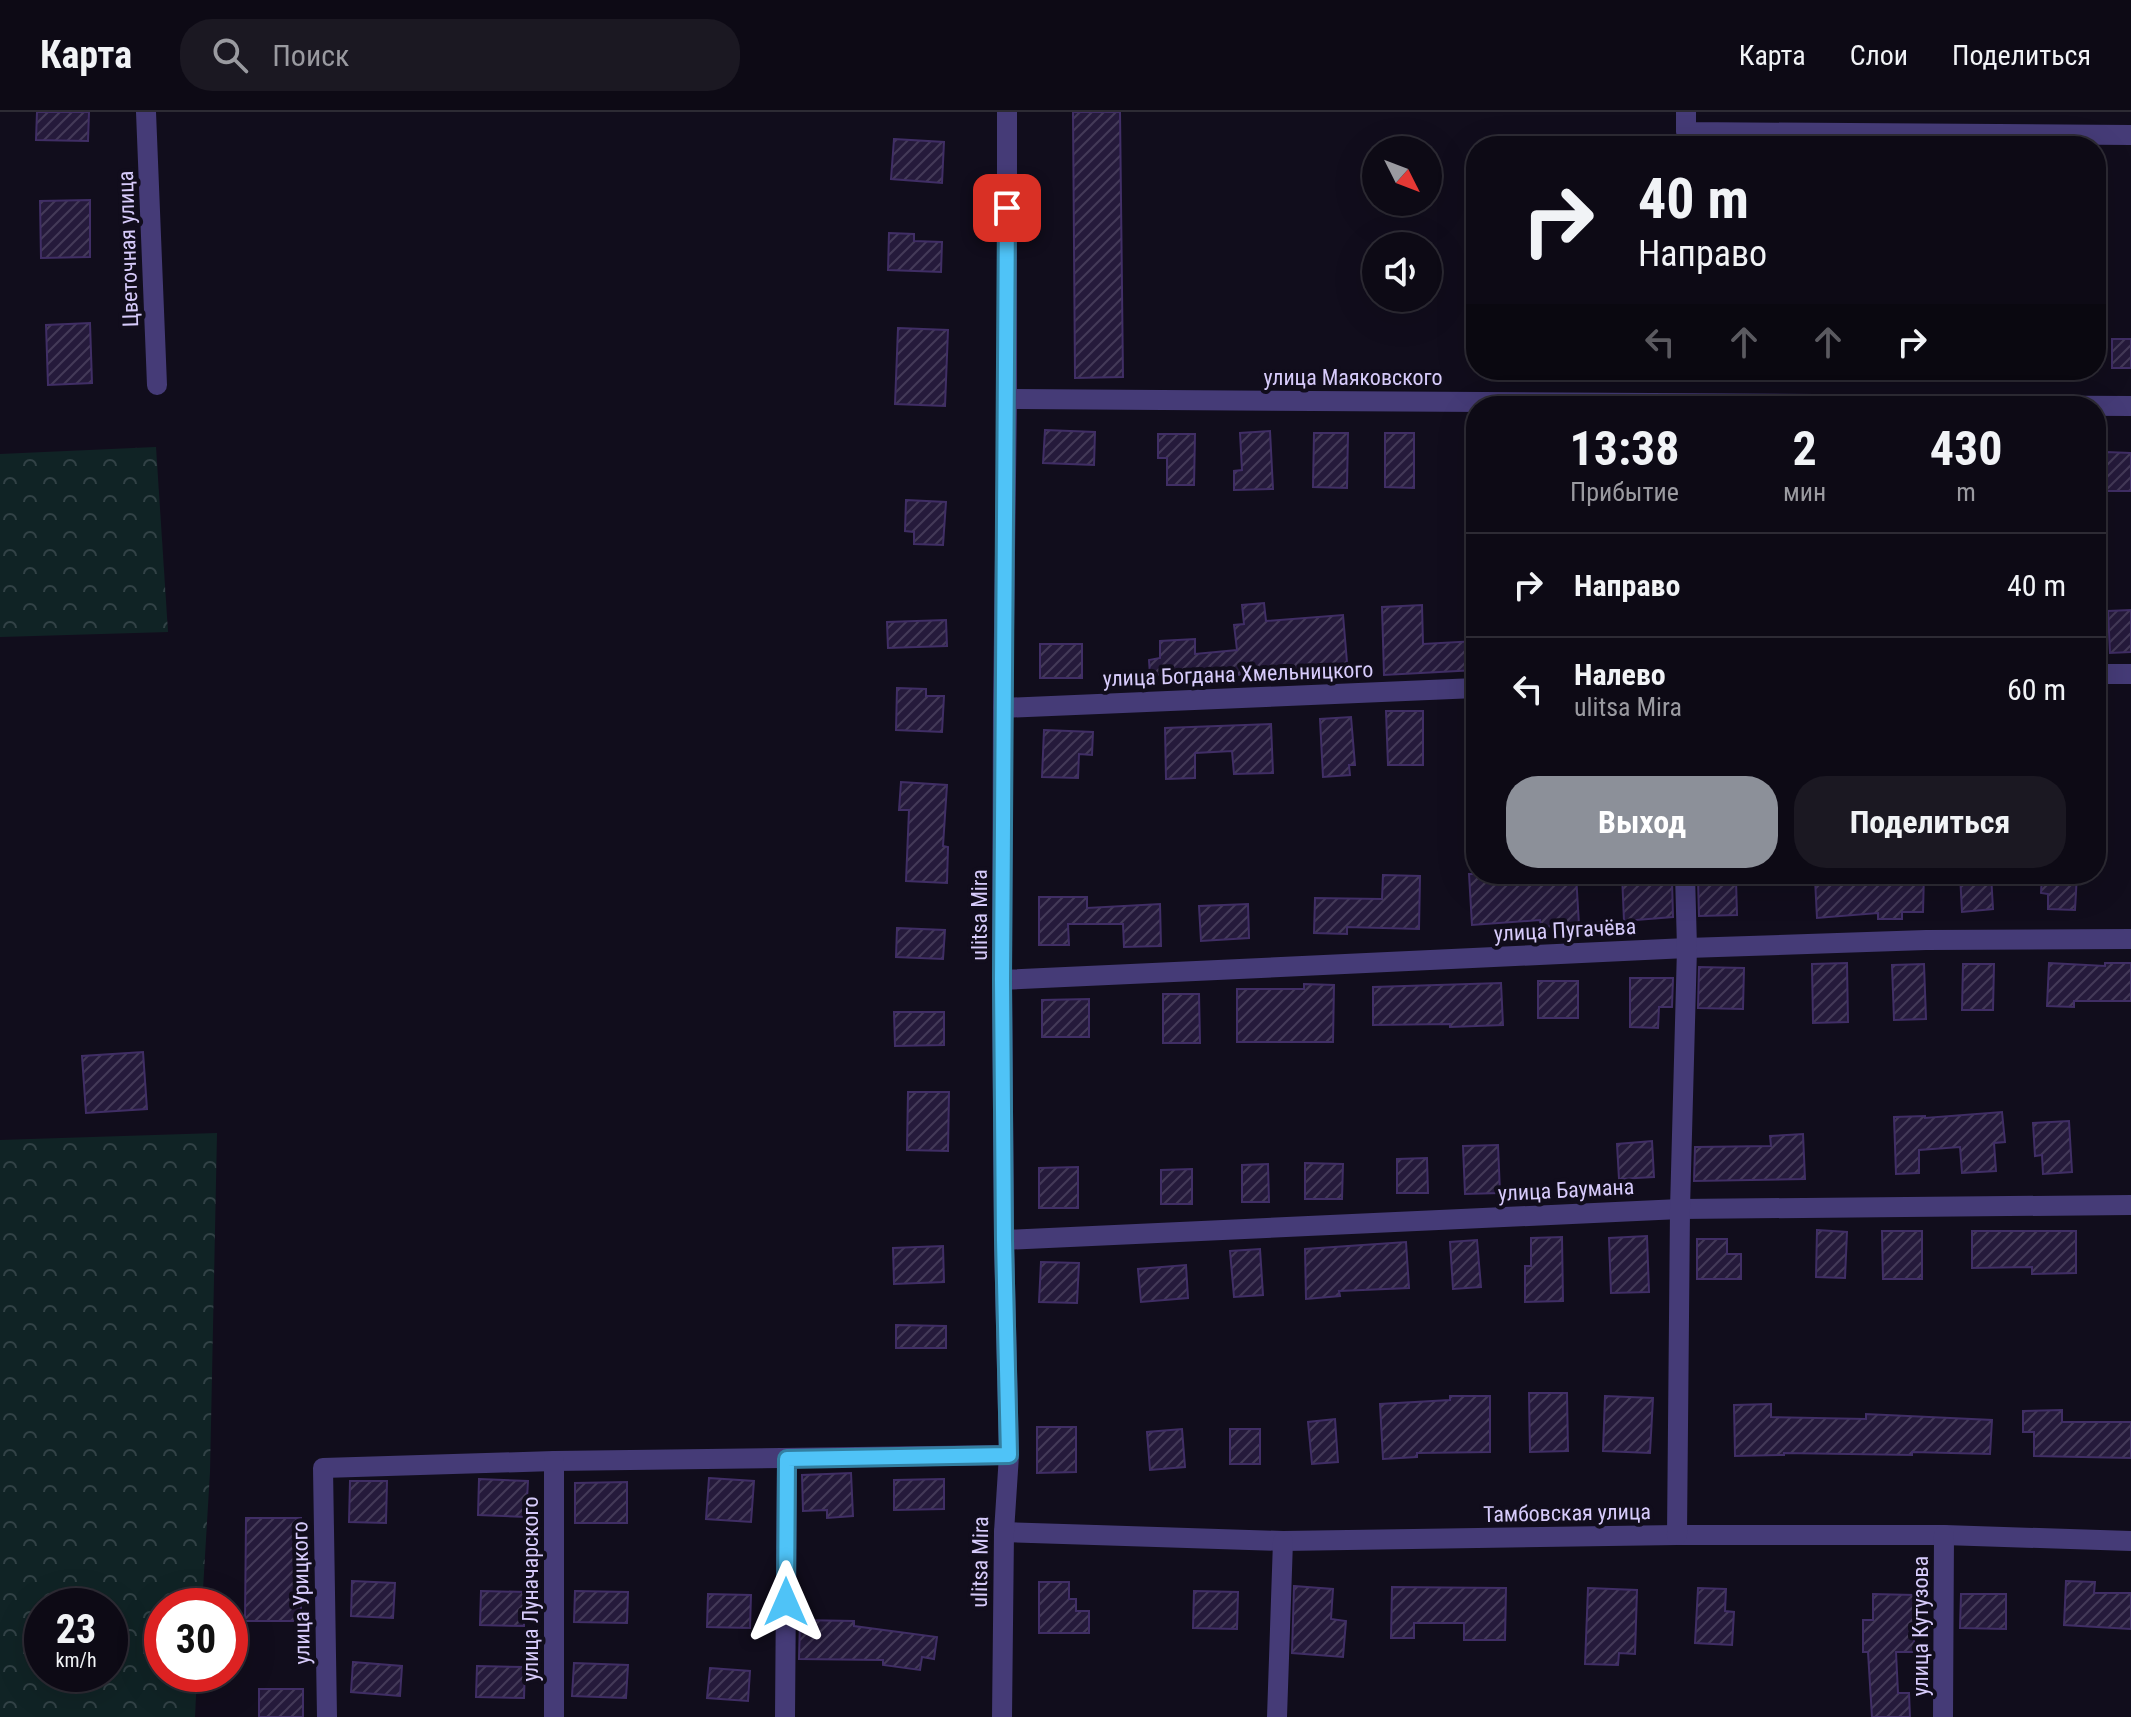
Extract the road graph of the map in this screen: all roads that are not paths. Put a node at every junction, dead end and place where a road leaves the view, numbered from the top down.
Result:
1 (146, 112) edge
2 (1007, 112) edge
3 (1686, 112) edge
4 (2131, 135) edge
5 (157, 385) dead end
6 (1007, 399) junction
7 (1466, 403) edge
8 (2106, 406) edge
9 (2131, 406) edge
10 (2106, 674) edge
11 (2131, 674) edge
12 (1466, 688) edge
13 (1003, 708) junction
14 (1685, 884) edge
15 (2131, 939) edge
16 (1687, 948) junction
17 (1002, 980) junction
18 (2131, 1205) edge
19 (1680, 1209) junction
20 (1004, 1240) junction
21 (1009, 1455) junction
22 (787, 1459) junction
23 (554, 1461) junction
24 (1004, 1532) junction
25 (1677, 1535) junction
26 (1944, 1535) junction
27 (1283, 1541) junction
28 (2131, 1541) edge
29 (327, 1717) edge
30 (554, 1717) edge
31 (785, 1717) edge
32 (1002, 1717) edge
33 (1277, 1717) edge
34 (1943, 1717) edge

1 - 5 street, Цветочная улица
2 - 6 street, ulitsa Mira
3 - 4 street
6 - 7 street, улица Маяковского
6 - 13 street, ulitsa Mira
8 - 9 street, улица Маяковского
10 - 11 street
12 - 13 street, улица Богдана Хмельницкого
13 - 17 street, ulitsa Mira
14 - 16 street
15 - 16 street, улица Пугачёва
16 - 17 street, улица Пугачёва
16 - 19 street
17 - 20 street, ulitsa Mira
18 - 19 street, улица Баумана
19 - 20 street, улица Баумана
19 - 25 street
20 - 21 street, ulitsa Mira
21 - 22 street
21 - 24 street, ulitsa Mira
22 - 23 street
22 - 31 street
23 - 29 street, улица Урицкого
23 - 30 street, улица Луначарского
24 - 27 street, Тамбовская улица
24 - 32 street, ulitsa Mira
25 - 26 street, Тамбовская улица
25 - 27 street, Тамбовская улица
26 - 28 street, Тамбовская улица
26 - 34 street, улица Кутузова
27 - 33 street

